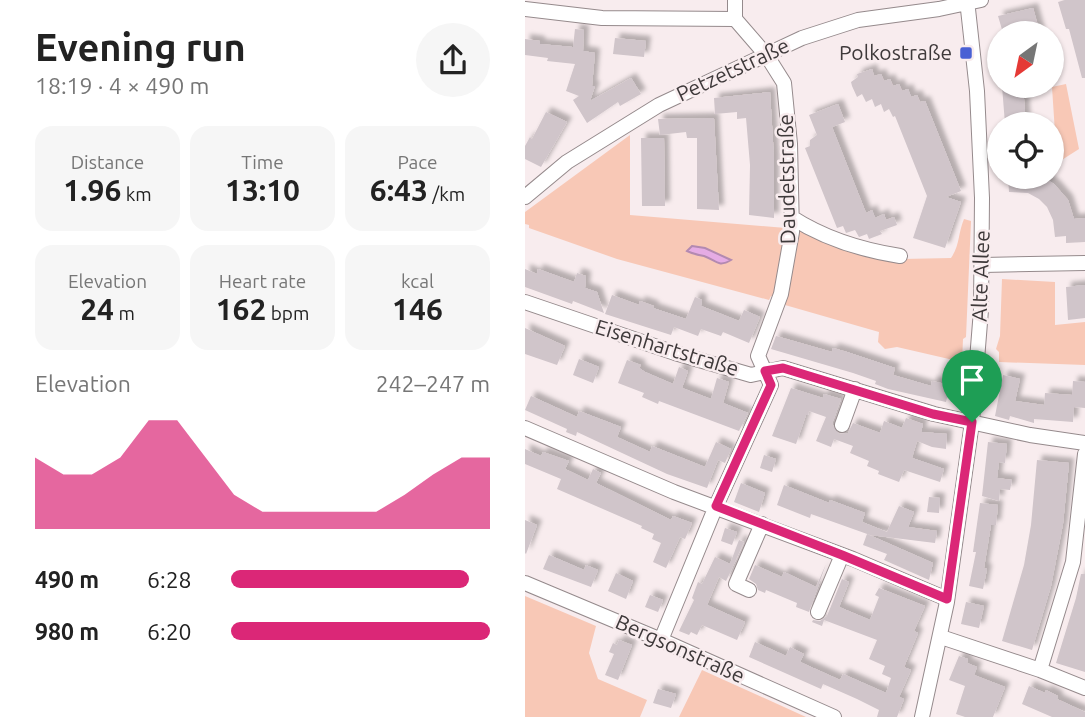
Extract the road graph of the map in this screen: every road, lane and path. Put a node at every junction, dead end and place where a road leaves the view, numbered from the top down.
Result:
1 (735, 0) edge
2 (971, 1) edge
3 (525, 9) edge
4 (735, 19) junction
5 (767, 56) junction
6 (525, 197) edge
7 (791, 217) junction
8 (900, 256) dead end
9 (1085, 263) edge
10 (983, 265) junction
11 (525, 302) edge
12 (765, 371) junction
13 (855, 389) junction
14 (972, 422) junction
15 (842, 425) dead end
16 (525, 428) edge
17 (1085, 443) edge
18 (1085, 454) edge
19 (716, 506) junction
20 (762, 524) junction
21 (842, 555) junction
22 (525, 583) edge
23 (749, 590) dead end
24 (947, 599) junction
25 (818, 612) dead end
26 (941, 637) junction
27 (661, 640) junction
28 (1040, 670) junction
29 (1085, 688) edge
30 (834, 717) edge
31 (922, 717) edge

1 - 4 street
2 - 5 street, Petzetstraße
2 - 10 street, Alte Allee
3 - 4 street
4 - 5 street, Daudetstraße
5 - 6 street, Petzetstraße
5 - 7 street, Daudetstraße
7 - 8 street
7 - 12 street, Daudetstraße
9 - 10 street
10 - 14 street, Alte Allee
11 - 12 street, Eisenhartstraße
12 - 13 street, Eisenhartstraße
12 - 19 street, Daudetstraße
13 - 14 street, Eisenhartstraße
13 - 15 street
14 - 17 street, Eisenhartstraße
14 - 24 street, Alte Allee
16 - 19 street
18 - 28 street
19 - 20 street
19 - 27 street, Daudetstraße
20 - 21 street
20 - 23 street
21 - 24 street
21 - 25 street
22 - 27 street, Bergsonstraße
24 - 26 street, Alte Allee
26 - 28 street
26 - 31 street, Alte Allee
27 - 30 street, Bergsonstraße
28 - 29 street

